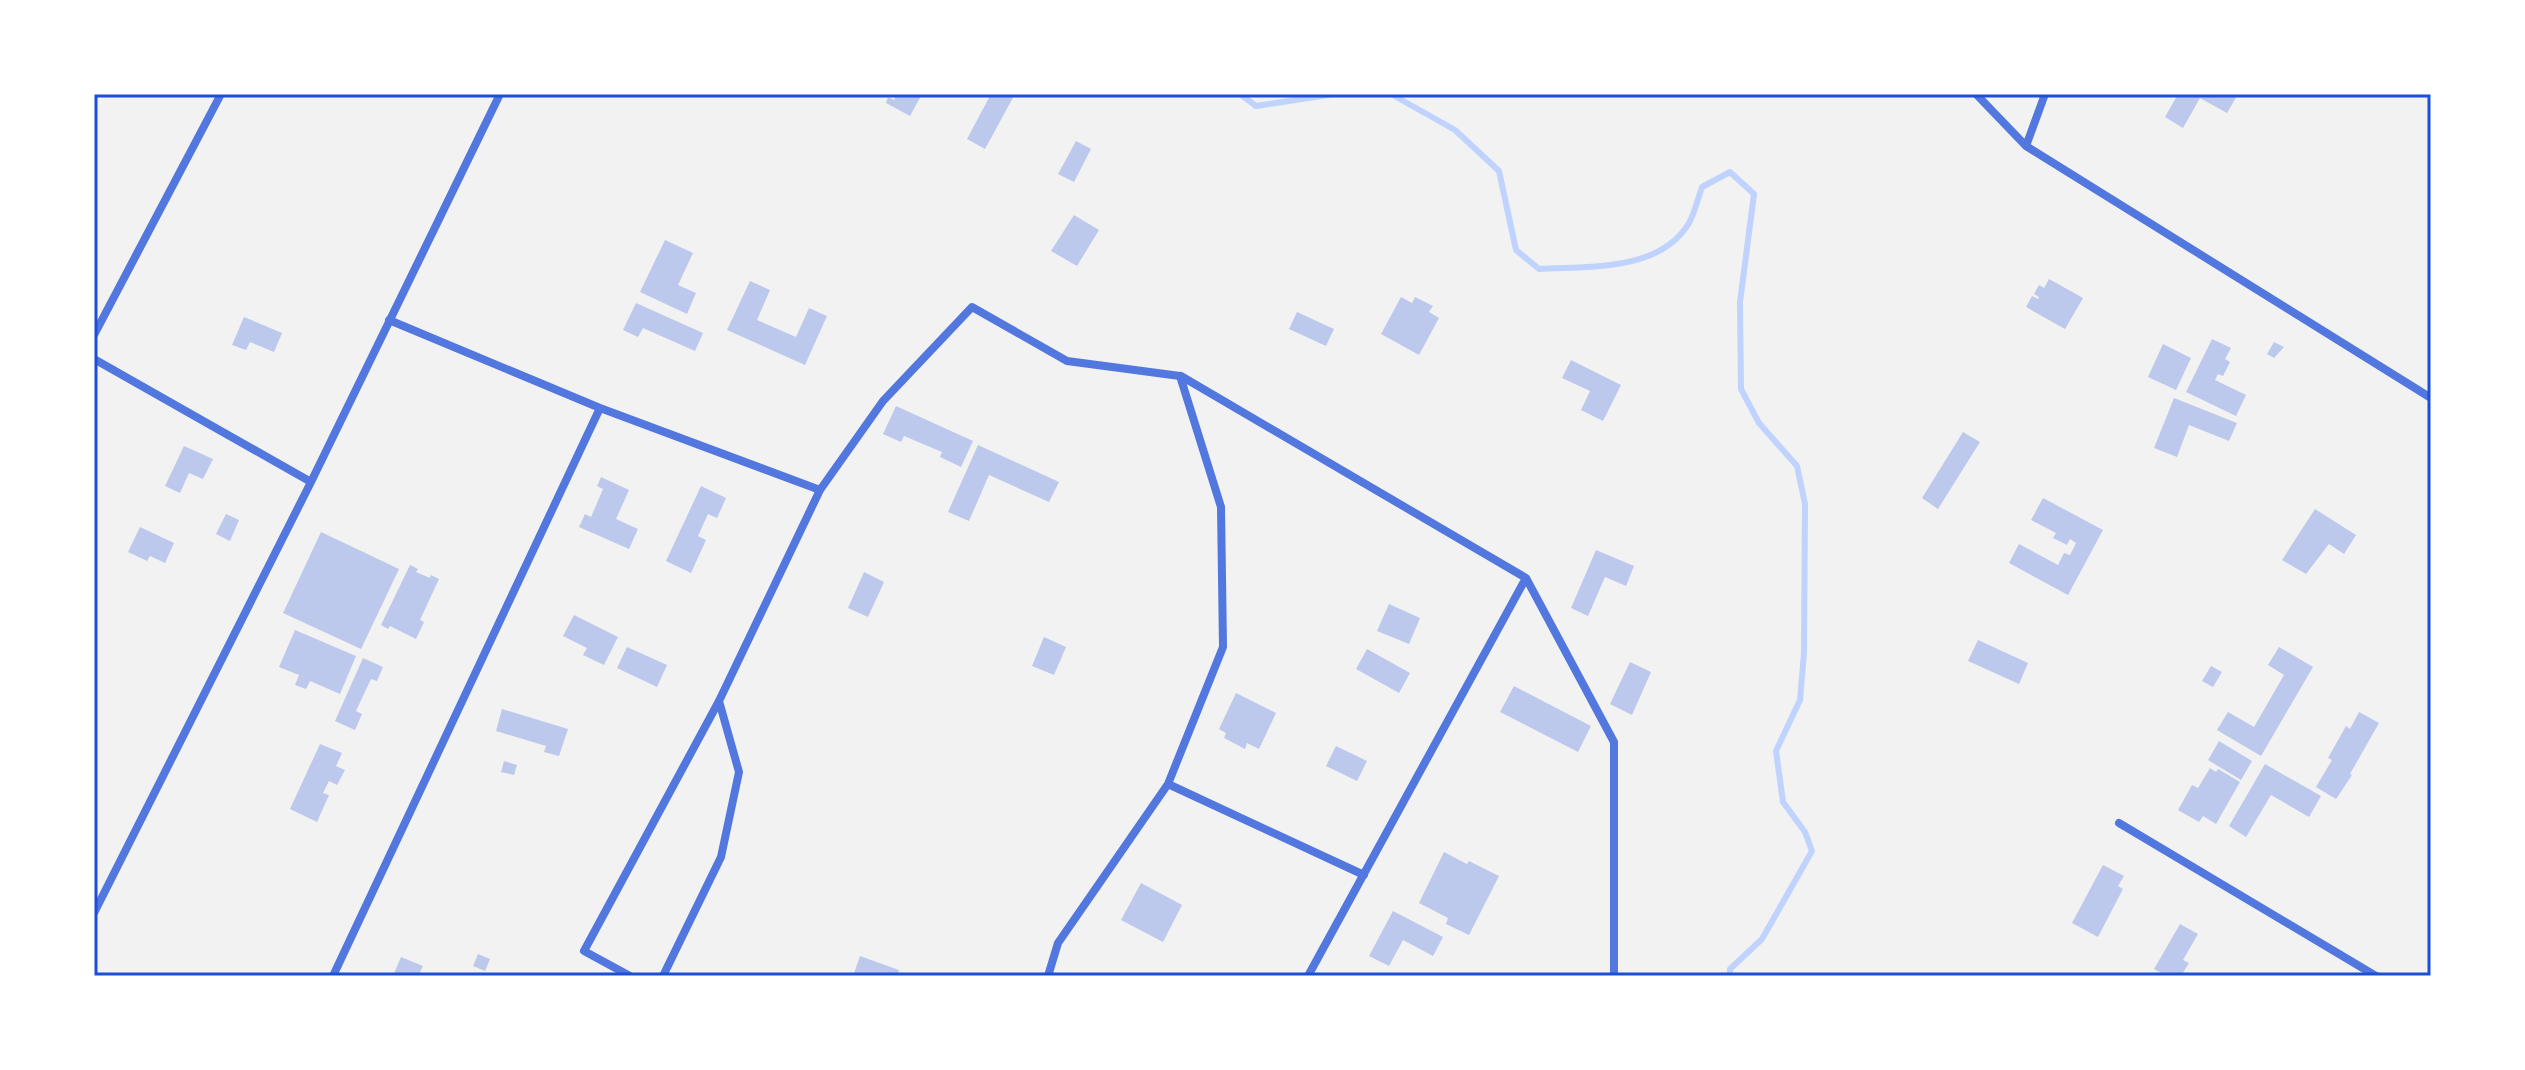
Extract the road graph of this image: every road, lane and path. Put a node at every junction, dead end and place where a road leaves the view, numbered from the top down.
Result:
1 (221, 94) edge
2 (500, 94) edge
3 (1976, 94) edge
4 (2045, 94) edge
5 (2026, 146) junction
6 (389, 320) junction
7 (94, 335) edge
8 (94, 359) edge
9 (1180, 376) junction
10 (2431, 398) edge
11 (600, 408) junction
12 (311, 482) junction
13 (820, 490) junction
14 (1526, 578) junction
15 (719, 701) junction
16 (1168, 784) junction
17 (2119, 823) dead end
18 (1364, 875) junction
19 (94, 913) edge
20 (333, 976) edge
21 (630, 976) edge
22 (663, 976) edge
23 (1048, 976) edge
24 (1308, 976) edge
25 (1614, 976) edge
26 (2376, 976) edge

1 - 7 street
2 - 6 street
3 - 5 street
4 - 5 street
5 - 10 street
6 - 11 street
6 - 12 street
8 - 12 street
9 - 13 street
9 - 14 street
9 - 16 street
11 - 13 street
11 - 20 street
12 - 19 street
13 - 15 street
14 - 18 street
14 - 25 street
15 - 21 street
15 - 22 street
16 - 18 street
16 - 23 street
17 - 26 street
18 - 24 street

